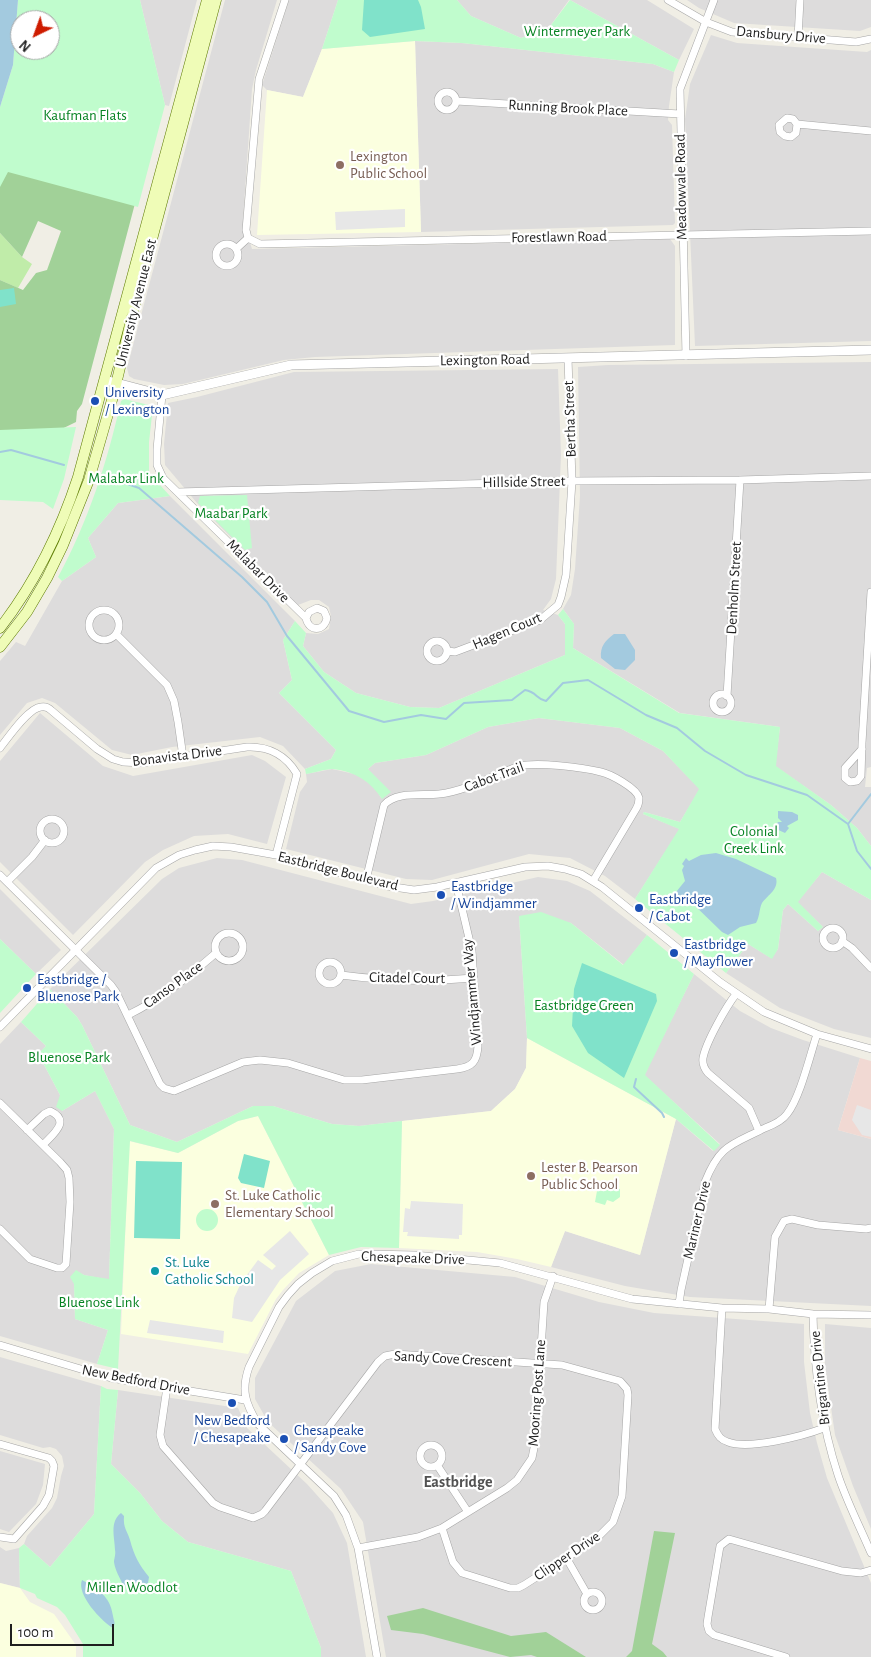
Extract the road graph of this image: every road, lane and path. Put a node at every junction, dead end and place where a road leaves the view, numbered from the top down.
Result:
1 (207, 0) edge
2 (216, 0) edge
3 (285, 0) edge
4 (668, 0) edge
5 (714, 0) edge
6 (800, 0) edge
7 (706, 22) junction
8 (798, 38) junction
9 (871, 39) edge
10 (456, 101) dead end
11 (680, 114) junction
12 (797, 124) dead end
13 (871, 131) edge
14 (871, 231) edge
15 (683, 234) junction
16 (248, 238) junction
17 (236, 248) dead end
18 (871, 350) edge
19 (686, 356) junction
20 (568, 358) junction
21 (105, 380) junction
22 (116, 384) junction
23 (162, 395) junction
24 (871, 476) edge
25 (740, 480) junction
26 (572, 481) junction
27 (178, 492) junction
28 (871, 592) edge
29 (306, 618) dead end
30 (0, 628) edge
31 (116, 634) junction
32 (0, 647) edge
33 (448, 651) dead end
34 (727, 696) dead end
35 (0, 748) edge
36 (862, 749) dead end
37 (183, 757) junction
38 (44, 840) dead end
39 (276, 855) junction
40 (0, 875) edge
41 (366, 880) junction
42 (592, 880) junction
43 (7, 882) junction
44 (456, 883) junction
45 (842, 941) dead end
46 (75, 949) junction
47 (216, 953) junction
48 (871, 968) edge
49 (341, 975) dead end
50 (474, 978) junction
51 (736, 994) junction
52 (128, 1015) junction
53 (0, 1027) edge
54 (817, 1034) junction
55 (871, 1049) edge
56 (0, 1104) edge
57 (27, 1130) junction
58 (760, 1131) junction
59 (43, 1145) junction
60 (871, 1228) edge
61 (0, 1229) edge
62 (553, 1276) junction
63 (679, 1304) junction
64 (722, 1308) junction
65 (769, 1309) junction
66 (813, 1314) junction
67 (871, 1315) edge
68 (0, 1346) edge
69 (539, 1363) junction
70 (167, 1387) junction
71 (245, 1400) junction
72 (824, 1428) junction
73 (0, 1444) edge
74 (300, 1464) junction
75 (437, 1465) dead end
76 (468, 1512) junction
77 (442, 1528) junction
78 (0, 1537) edge
79 (358, 1548) junction
80 (871, 1553) edge
81 (567, 1559) junction
82 (871, 1570) edge
83 (587, 1594) dead end
84 (378, 1657) edge
85 (786, 1657) edge

1 - 21 main road, University Avenue East
2 - 22 main road, University Avenue East
3 - 16 street
4 - 7 street, Dansbury Drive
5 - 7 street, Meadowvale Road
6 - 8 street
7 - 8 street, Dansbury Drive
7 - 11 street, Meadowvale Road
8 - 9 street, Dansbury Drive
10 - 11 street, Running Brook Place
11 - 15 street, Meadowvale Road
12 - 13 street
14 - 15 street, Forestlawn Road
15 - 16 street, Forestlawn Road
15 - 19 street, Meadowvale Road
16 - 17 street
18 - 19 street, Lexington Road
19 - 20 street, Lexington Road
20 - 23 street, Lexington Road
20 - 26 street, Bertha Street
21 - 22 street, Lexington Road
21 - 30 main road, University Avenue East
22 - 23 street, Lexington Road
22 - 32 main road, University Avenue East
23 - 27 street, Malabar Drive
24 - 25 street, Hillside Street
25 - 26 street, Hillside Street
25 - 34 street, Denholm Street
26 - 27 street, Hillside Street
26 - 33 street, Hagen Court
27 - 29 street, Malabar Drive
28 - 36 street
31 - 31 street
31 - 37 street
35 - 37 street, Bonavista Drive
37 - 39 street, Bonavista Drive
38 - 43 street
39 - 41 street, Eastbridge Boulevard
39 - 46 street, Eastbridge Boulevard
40 - 43 street
41 - 42 street, Cabot Trail
41 - 44 street, Eastbridge Boulevard
42 - 44 street, Eastbridge Boulevard
42 - 51 street, Eastbridge Boulevard
43 - 46 street
44 - 50 street, Windjammer Way
45 - 48 street
46 - 52 street, Windjammer Way
46 - 53 street, Eastbridge Boulevard
47 - 47 street, Canso Place
47 - 52 street, Canso Place
49 - 50 street, Citadel Court
50 - 52 street, Windjammer Way
51 - 54 street, Eastbridge Boulevard
51 - 58 street
54 - 55 street, Eastbridge Boulevard
54 - 58 street, Mariner Drive
56 - 57 street
57 - 59 street
57 - 59 street
58 - 63 street, Mariner Drive
59 - 61 street
60 - 65 street
62 - 63 street, Chesapeake Drive
62 - 69 street, Mooring Post Lane
62 - 71 street, Chesapeake Drive
63 - 64 street, Chesapeake Drive
64 - 65 street, Chesapeake Drive
64 - 72 street
65 - 66 street, Chesapeake Drive
66 - 67 street, Chesapeake Drive
66 - 72 street, Brigantine Drive
68 - 70 street, New Bedford Drive
69 - 74 street, Sandy Cove Crescent
69 - 76 street, Mooring Post Lane
69 - 81 street, Clipper Drive
70 - 71 street, New Bedford Drive
70 - 74 street
71 - 74 street
72 - 80 street, Brigantine Drive
73 - 78 street
74 - 79 street
75 - 76 street
76 - 77 street, Mooring Post Lane
77 - 79 street, Mooring Post Lane
77 - 81 street, Clipper Drive
79 - 84 street
81 - 83 street
82 - 85 street

